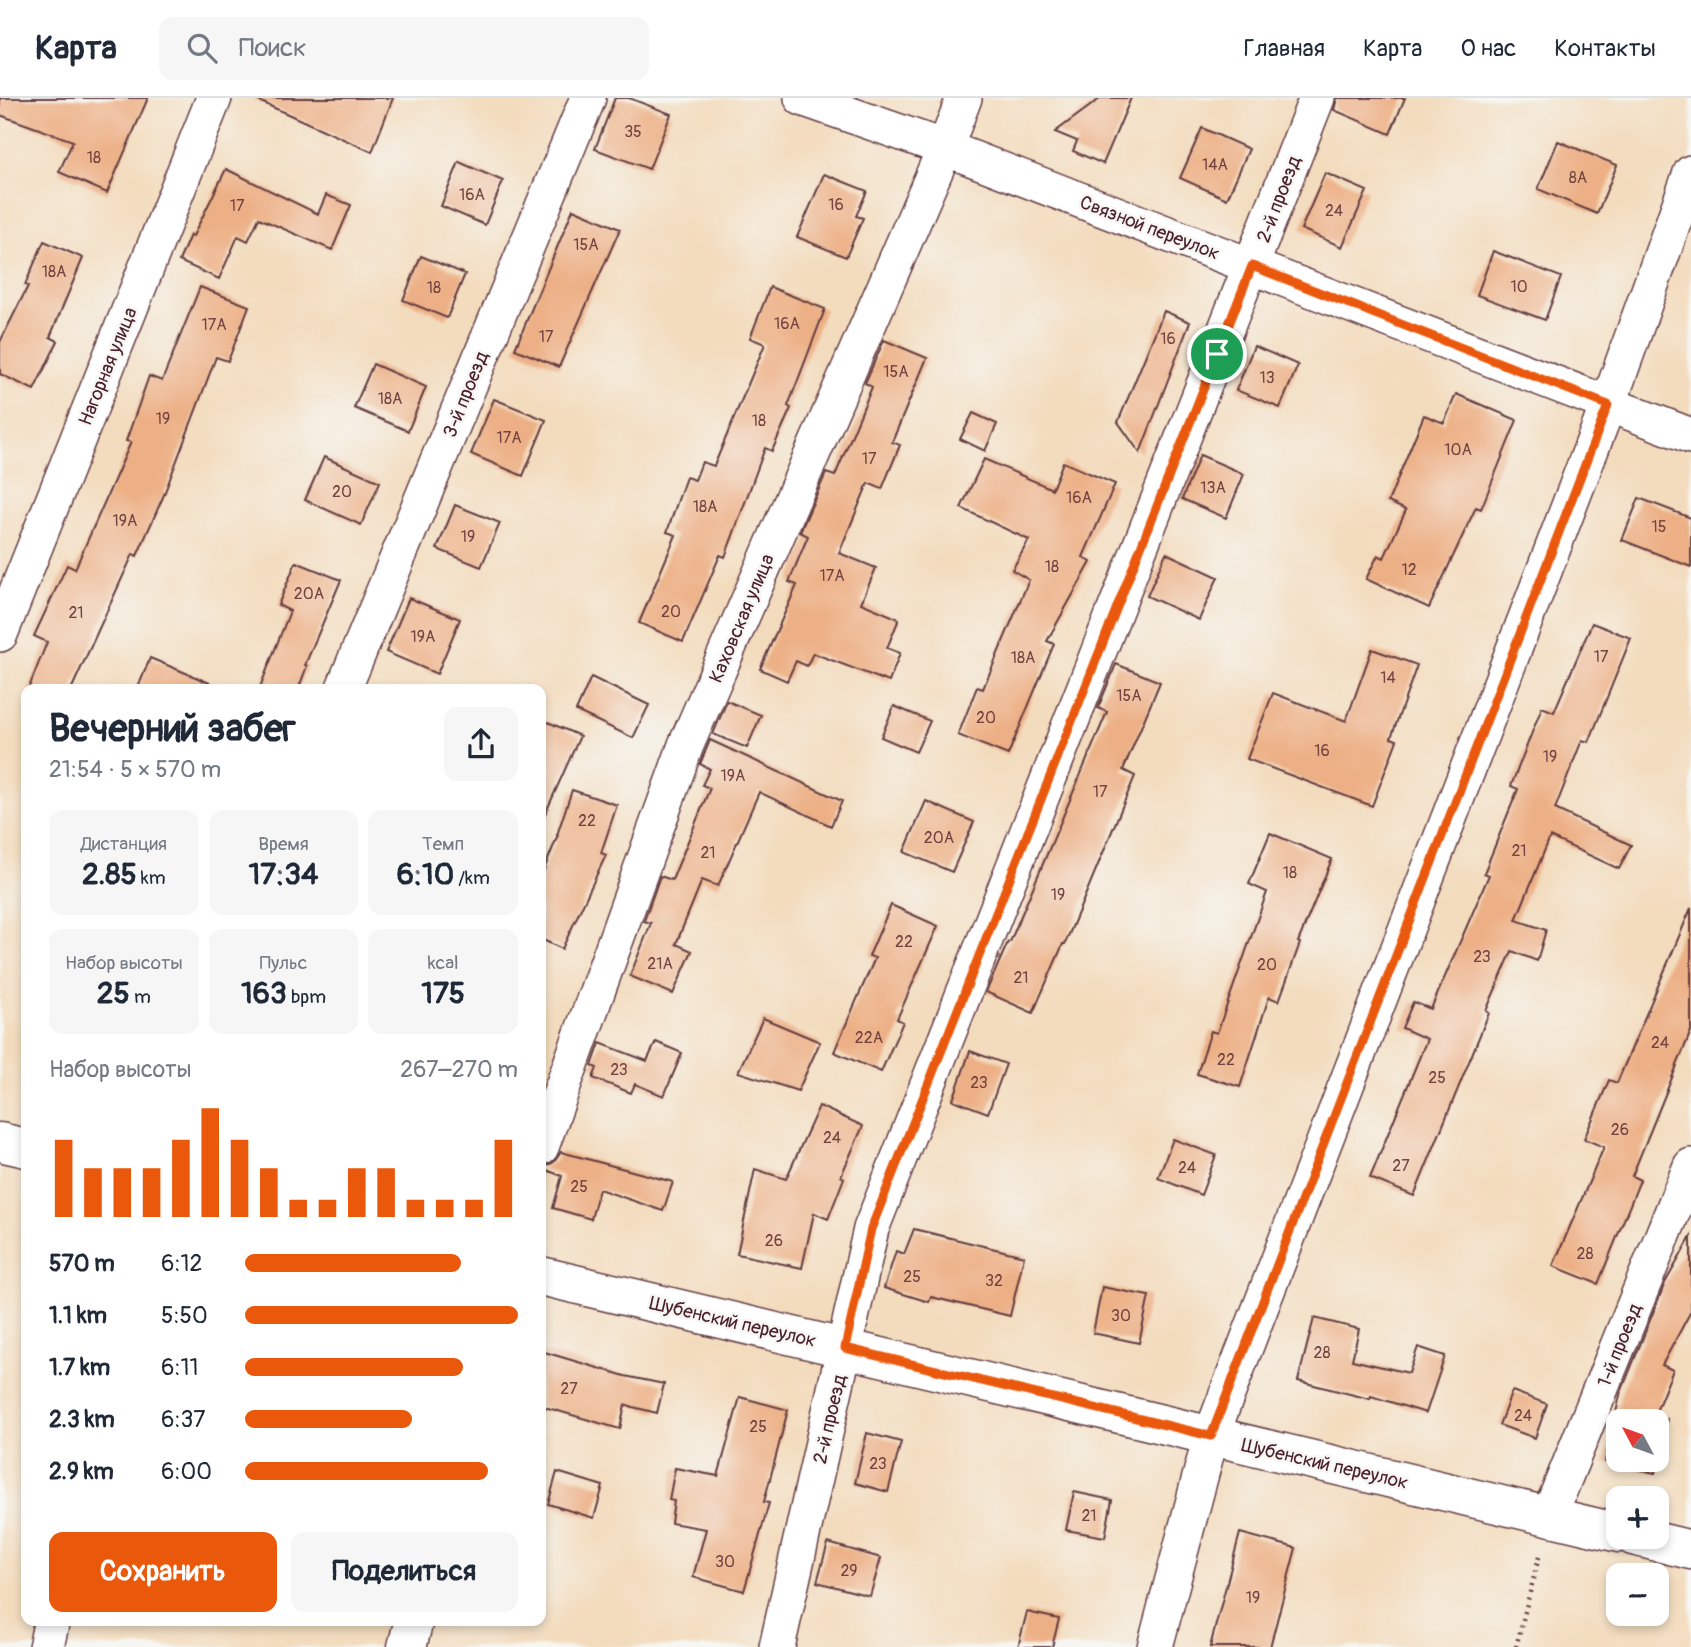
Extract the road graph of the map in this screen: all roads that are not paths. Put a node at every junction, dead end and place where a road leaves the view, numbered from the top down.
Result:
1 (214, 98) edge
2 (588, 98) edge
3 (802, 98) edge
4 (964, 98) edge
5 (1317, 98) edge
6 (945, 148) junction
7 (1691, 173) edge
8 (1252, 266) junction
9 (1608, 405) junction
10 (1691, 436) edge
11 (0, 634) edge
12 (345, 684) edge
13 (546, 1133) edge
14 (0, 1142) edge
15 (21, 1147) edge
16 (1691, 1166) edge
17 (546, 1277) edge
18 (845, 1348) junction
19 (1211, 1436) junction
20 (1549, 1516) junction
21 (1606, 1530) edge
22 (1669, 1545) edge
23 (1691, 1550) edge
24 (51, 1626) edge
25 (412, 1626) edge
26 (46, 1647) edge
27 (407, 1647) edge
28 (777, 1647) edge
29 (1155, 1647) edge

1 - 11 street, Нагорная улица
2 - 12 street, 3-й проезд
3 - 6 street, Связной переулок
4 - 6 street, Каховская улица
5 - 8 street, 2-й проезд
6 - 8 street, Связной переулок
6 - 13 street, Каховская улица
7 - 9 street
8 - 9 street, Связной переулок
8 - 18 street, 2-й проезд
9 - 10 street, Связной переулок
9 - 19 street
14 - 15 main road
16 - 20 street, 1-й проезд
17 - 18 main road, Шубенский переулок
18 - 19 main road, Шубенский переулок
18 - 28 street, 2-й проезд
19 - 20 main road, Шубенский переулок
19 - 29 street
20 - 21 main road, Шубенский переулок
22 - 23 main road
24 - 26 street
25 - 27 main road

